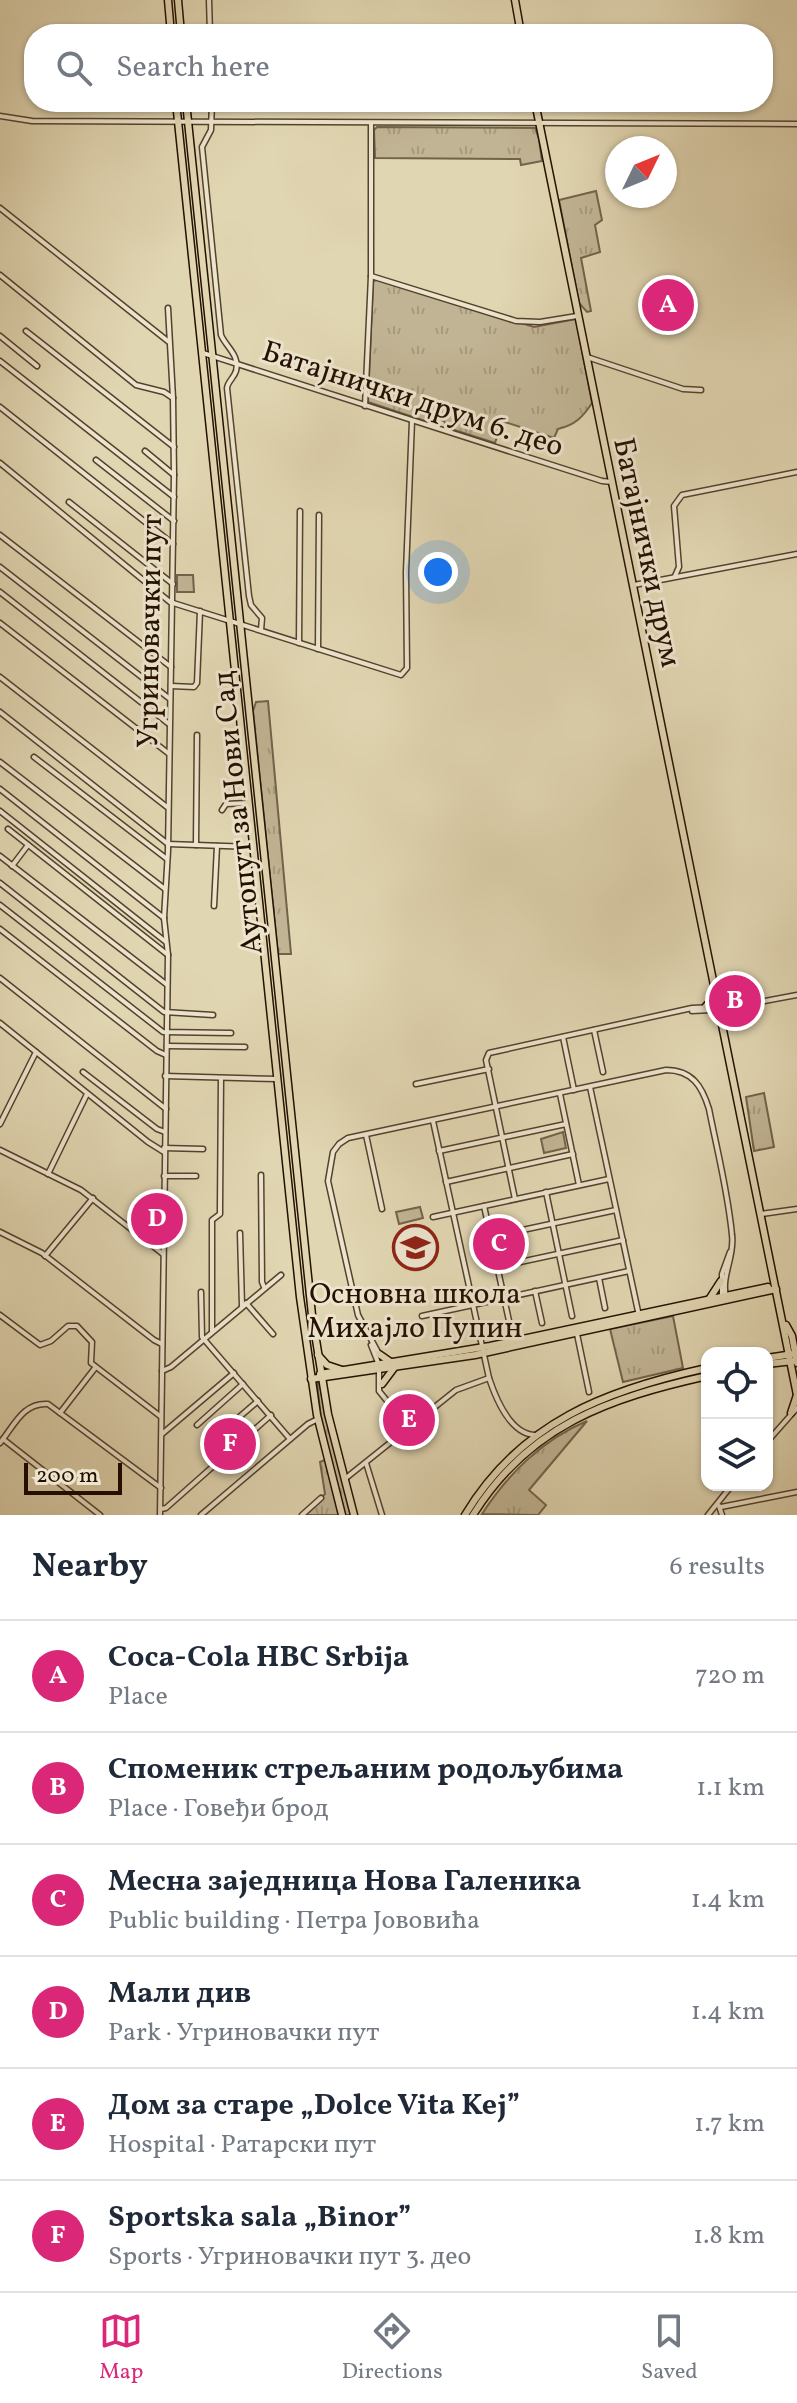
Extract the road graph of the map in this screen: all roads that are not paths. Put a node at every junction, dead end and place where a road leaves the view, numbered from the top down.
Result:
1 (168, 0) edge
2 (178, 0) edge
3 (209, 0) edge
4 (515, 0) edge
5 (170, 24) edge
6 (180, 24) edge
7 (210, 24) edge
8 (519, 24) edge
9 (177, 112) edge
10 (187, 112) edge
11 (212, 112) edge
12 (537, 112) edge
13 (0, 116) edge
14 (177, 121) junction
15 (187, 121) junction
16 (212, 121) junction
17 (371, 123) junction
18 (540, 123) junction
19 (797, 124) edge
20 (0, 208) edge
21 (0, 275) edge
22 (371, 276) junction
23 (168, 308) dead end
24 (583, 315) junction
25 (26, 331) dead end
26 (0, 336) edge
27 (169, 342) junction
28 (201, 353) junction
29 (211, 356) junction
30 (587, 357) junction
31 (0, 361) edge
32 (236, 364) junction
33 (37, 366) dead end
34 (701, 390) dead end
35 (173, 398) junction
36 (365, 406) junction
37 (0, 407) edge
38 (412, 421) junction
39 (174, 447) junction
40 (145, 451) dead end
41 (96, 460) dead end
42 (0, 463) edge
43 (797, 472) edge
44 (174, 475) junction
45 (612, 482) junction
46 (174, 497) junction
47 (69, 502) dead end
48 (300, 511) dead end
49 (319, 515) dead end
50 (174, 521) junction
51 (0, 535) edge
52 (173, 544) junction
53 (797, 554) edge
54 (0, 567) edge
55 (675, 576) junction
56 (173, 584) junction
57 (634, 585) junction
58 (0, 592) edge
59 (172, 602) junction
60 (200, 611) junction
61 (229, 620) junction
62 (0, 623) edge
63 (239, 623) junction
64 (261, 630) junction
65 (299, 643) junction
66 (318, 649) junction
67 (171, 667) junction
68 (0, 677) edge
69 (171, 686) junction
70 (170, 699) junction
71 (0, 712) edge
72 (169, 724) junction
73 (197, 735) dead end
74 (168, 753) junction
75 (34, 757) dead end
76 (0, 762) edge
77 (0, 789) edge
78 (248, 803) junction
79 (167, 807) junction
80 (222, 810) dead end
81 (0, 811) edge
82 (8, 829) dead end
83 (168, 844) junction
84 (28, 845) junction
85 (196, 845) junction
86 (217, 846) junction
87 (253, 847) junction
88 (0, 856) edge
89 (167, 859) junction
90 (12, 866) junction
91 (0, 883) edge
92 (165, 889) junction
93 (0, 905) edge
94 (214, 906) dead end
95 (164, 918) junction
96 (0, 929) edge
97 (168, 944) junction
98 (168, 955) junction
99 (0, 978) edge
100 (166, 984) junction
101 (715, 986) junction
102 (797, 995) edge
103 (708, 1008) junction
104 (720, 1008) junction
105 (735, 1008) junction
106 (166, 1013) junction
107 (213, 1015) dead end
108 (0, 1023) edge
109 (724, 1025) junction
110 (594, 1030) junction
111 (166, 1033) junction
112 (231, 1033) dead end
113 (563, 1037) junction
114 (167, 1046) junction
115 (245, 1047) dead end
116 (36, 1052) junction
117 (166, 1055) junction
118 (489, 1069) junction
119 (83, 1072) dead end
120 (603, 1072) dead end
121 (165, 1076) junction
122 (221, 1078) junction
123 (277, 1079) junction
124 (416, 1084) dead end
125 (590, 1087) junction
126 (574, 1090) junction
127 (560, 1093) junction
128 (87, 1094) junction
129 (497, 1107) junction
130 (166, 1109) junction
131 (433, 1121) junction
132 (0, 1124) edge
133 (566, 1124) junction
134 (165, 1132) junction
135 (366, 1135) junction
136 (503, 1138) junction
137 (203, 1149) dead end
138 (0, 1150) edge
139 (164, 1150) junction
140 (439, 1151) junction
141 (573, 1154) junction
142 (509, 1168) junction
143 (48, 1174) junction
144 (261, 1175) dead end
145 (164, 1176) junction
146 (196, 1176) dead end
147 (609, 1179) junction
148 (446, 1182) junction
149 (579, 1185) junction
150 (546, 1192) junction
151 (93, 1198) junction
152 (515, 1199) junction
153 (484, 1206) junction
154 (382, 1209) dead end
155 (797, 1209) edge
156 (616, 1210) junction
157 (453, 1213) junction
158 (761, 1214) junction
159 (433, 1217) dead end
160 (553, 1224) junction
161 (0, 1232) edge
162 (240, 1233) dead end
163 (490, 1237) junction
164 (623, 1240) junction
165 (163, 1254) junction
166 (559, 1254) junction
167 (45, 1256) junction
168 (497, 1267) junction
169 (772, 1270) junction
170 (629, 1271) junction
171 (281, 1275) dead end
172 (599, 1278) junction
173 (722, 1283) junction
174 (566, 1285) junction
175 (264, 1287) junction
176 (776, 1287) junction
177 (761, 1288) junction
178 (535, 1291) junction
179 (201, 1292) dead end
180 (734, 1295) junction
181 (751, 1296) junction
182 (504, 1298) junction
183 (724, 1299) junction
184 (707, 1301) junction
185 (244, 1305) junction
186 (472, 1305) junction
187 (780, 1305) junction
188 (605, 1308) dead end
189 (0, 1315) edge
190 (422, 1316) dead end
191 (572, 1316) dead end
192 (639, 1317) junction
193 (542, 1323) dead end
194 (511, 1330) dead end
195 (212, 1331) junction
196 (273, 1334) dead end
197 (577, 1334) junction
198 (789, 1337) junction
199 (203, 1339) junction
200 (797, 1343) edge
201 (162, 1344) junction
202 (482, 1351) junction
203 (317, 1354) junction
204 (377, 1355) junction
205 (773, 1358) edge
206 (795, 1358) edge
207 (773, 1361) edge
208 (773, 1363) edge
209 (393, 1365) junction
210 (381, 1367) junction
211 (95, 1368) junction
212 (369, 1369) junction
213 (162, 1371) junction
214 (701, 1371) edge
215 (234, 1373) junction
216 (343, 1373) junction
217 (321, 1376) junction
218 (690, 1376) junction
219 (701, 1376) edge
220 (311, 1378) junction
221 (489, 1378) junction
222 (794, 1379) junction
223 (244, 1384) junction
224 (380, 1384) junction
225 (589, 1392) dead end
226 (797, 1395) edge
227 (258, 1400) junction
228 (326, 1400) junction
229 (794, 1410) edge
230 (60, 1413) junction
231 (271, 1415) junction
232 (161, 1417) junction
233 (318, 1419) junction
234 (197, 1425) dead end
235 (410, 1429) junction
236 (521, 1431) junction
237 (161, 1434) junction
238 (539, 1434) junction
239 (773, 1435) edge
240 (290, 1439) junction
241 (2, 1441) edge
242 (208, 1444) dead end
243 (519, 1450) junction
244 (366, 1463) junction
245 (344, 1480) junction
246 (161, 1488) junction
247 (728, 1491) edge
248 (797, 1492) edge
249 (321, 1498) dead end
250 (719, 1506) junction
251 (160, 1512) edge
252 (100, 1515) edge
253 (201, 1515) edge
254 (302, 1515) edge
255 (342, 1515) edge
256 (354, 1515) edge
257 (382, 1515) edge
258 (465, 1515) edge
259 (473, 1515) edge
260 (708, 1515) edge
261 (722, 1515) edge

1 - 5 main road
2 - 6 main road
3 - 7 street
4 - 8 main road
9 - 14 main road, Аутопут за Нови Сад
10 - 15 main road, Аутопут за Нови Сад
11 - 16 street
12 - 18 main road, Батајнички друм
13 - 14 street
14 - 15 street
14 - 28 main road, Аутопут за Нови Сад
15 - 16 street
15 - 29 main road, Аутопут за Нови Сад
16 - 17 street
16 - 32 street
17 - 18 street
17 - 22 street
18 - 19 street
18 - 24 main road, Батајнички друм
20 - 27 street
21 - 35 street
22 - 24 street
22 - 36 street
23 - 27 street, Угриновачки пут
24 - 30 main road, Батајнички друм
25 - 39 street
26 - 33 street
27 - 35 street, Угриновачки пут
28 - 29 street, Батајнички друм 6. део
28 - 61 main road, Аутопут за Нови Сад
29 - 32 street, Батајнички друм 6. део
29 - 63 main road, Аутопут за Нови Сад
30 - 34 street
30 - 45 main road, Батајнички друм
31 - 46 street
32 - 36 street, Батајнички друм 6. део
32 - 64 street
35 - 39 street, Угриновачки пут
36 - 38 street, Батајнички друм 6. део
37 - 52 street
38 - 45 street, Батајнички друм 6. део
38 - 66 street
39 - 44 street, Угриновачки пут
40 - 44 street
41 - 50 street
42 - 59 street
43 - 55 street
44 - 46 street, Угриновачки пут
45 - 57 main road, Батајнички друм
46 - 50 street, Угриновачки пут
47 - 56 street
48 - 65 street
49 - 66 street
50 - 52 street, Угриновачки пут
51 - 67 street
52 - 56 street, Угриновачки пут
53 - 55 street
54 - 70 street
55 - 57 street
56 - 59 street, Угриновачки пут
57 - 101 main road, Батајнички друм
58 - 72 street
59 - 60 street
59 - 67 street, Угриновачки пут
60 - 61 street
60 - 69 street
61 - 63 street
61 - 78 main road, Аутопут за Нови Сад
62 - 74 street
63 - 64 street
63 - 203 main road, Аутопут за Нови Сад
64 - 65 street
65 - 66 street
67 - 69 street, Угриновачки пут
68 - 79 street
69 - 70 street, Угриновачки пут
70 - 72 street, Угриновачки пут
71 - 83 street
72 - 74 street, Угриновачки пут
73 - 85 street
74 - 79 street, Угриновачки пут
75 - 89 street
76 - 92 street
77 - 95 street
78 - 80 street
78 - 87 main road, Аутопут за Нови Сад
79 - 83 street, Угриновачки пут
81 - 97 street
82 - 84 street
83 - 85 street
83 - 89 street, Угриновачки пут
84 - 90 street
84 - 98 street
85 - 86 street
86 - 87 street
86 - 94 street
87 - 123 main road, Аутопут за Нови Сад
88 - 90 street
89 - 92 street, Угриновачки пут
90 - 100 street
91 - 106 street
92 - 95 street, Угриновачки пут
93 - 111 street
95 - 97 street, Угриновачки пут
96 - 117 street
97 - 98 street, Угриновачки пут
98 - 100 street, Угриновачки пут
99 - 130 street
100 - 106 street, Угриновачки пут
101 - 103 main road
101 - 104 main road, Батајнички друм
102 - 105 street
103 - 104 street
103 - 109 main road
103 - 110 street
104 - 105 street
104 - 109 main road, Батајнички друм
105 - 109 main road
106 - 107 street
106 - 111 street, Угриновачки пут
108 - 116 street
109 - 158 main road, Батајнички друм
110 - 113 street
110 - 120 street
111 - 112 street
111 - 114 street, Угриновачки пут
113 - 118 street
113 - 126 street
114 - 115 street
114 - 117 street, Угриновачки пут
116 - 128 street
116 - 132 street
117 - 121 street, Угриновачки пут
118 - 124 street
118 - 129 street
119 - 134 street
121 - 122 street
121 - 130 street, Угриновачки пут
122 - 123 street
122 - 195 street
123 - 220 main road, Аутопут за Нови Сад
125 - 126 street
125 - 147 street
125 - 173 street
126 - 127 street
127 - 129 street
127 - 133 street
128 - 139 street
128 - 143 street
129 - 131 street
129 - 136 street
130 - 134 street, Угриновачки пут
131 - 135 street
131 - 140 street
133 - 136 street
133 - 141 street
134 - 139 street, Угриновачки пут
135 - 154 street
135 - 204 street
136 - 140 street
136 - 142 street
137 - 139 street
138 - 143 street
139 - 145 street, Угриновачки пут
140 - 148 street
141 - 142 street
141 - 149 street
142 - 148 street
142 - 152 street
143 - 151 street
144 - 175 street
145 - 146 street
145 - 165 street, Угриновачки пут
147 - 149 street
147 - 156 street
148 - 157 street
149 - 150 street
150 - 152 street
150 - 160 street
151 - 165 street
151 - 167 street
152 - 153 street
153 - 157 street
153 - 163 street
155 - 158 street
156 - 160 street
156 - 164 street
157 - 159 street
157 - 186 street
158 - 169 main road, Батајнички друм
160 - 163 street
160 - 166 street
161 - 167 street
162 - 185 street
163 - 168 street
164 - 166 street
164 - 170 street
165 - 201 street, Угриновачки пут
166 - 168 street
166 - 174 street
167 - 201 street
168 - 182 street
169 - 176 main road, Батајнички друм
169 - 177 main road
170 - 172 street
170 - 192 street
171 - 175 street
172 - 174 street
172 - 188 street
173 - 180 main road
173 - 183 street
173 - 184 main road
174 - 178 street
174 - 191 street
175 - 185 street
176 - 177 main road
176 - 181 main road
176 - 187 main road, Батајнички друм
177 - 180 main road
178 - 182 street
178 - 193 street
179 - 199 street
180 - 183 main road
181 - 183 main road
181 - 187 main road
182 - 186 street
182 - 194 street
183 - 184 main road
183 - 192 main road
184 - 192 main road
185 - 195 street
185 - 196 street
186 - 190 street
186 - 202 street
187 - 198 main road, Батајнички друм
189 - 211 street
192 - 197 main road
192 - 202 main road
195 - 199 street
197 - 202 main road
197 - 225 street
198 - 200 main road
198 - 205 main road
198 - 206 main road, Батајнички друм
199 - 213 street
199 - 215 street
201 - 213 street, Угриновачки пут
202 - 209 main road
202 - 221 street
203 - 216 main road
203 - 217 main road, Аутопут за Нови Сад
204 - 209 main road
204 - 210 street
204 - 212 main road
206 - 207 main road
206 - 222 main road, Батајнички друм
208 - 222 main road
209 - 210 main road
209 - 224 main road
210 - 212 main road
210 - 224 street
211 - 230 street
211 - 232 street
212 - 216 main road
212 - 224 main road
213 - 232 street, Угриновачки пут
214 - 218 main road
215 - 223 street
215 - 237 street
216 - 217 main road
216 - 228 main road
217 - 220 main road
217 - 228 main road, Аутопут за Нови Сад
218 - 219 main road
218 - 238 main road
218 - 259 main road
220 - 233 main road, Аутопут за Нови Сад
221 - 235 street
221 - 236 street
222 - 226 main road, Батајнички друм
223 - 227 street
223 - 234 street
224 - 235 street
226 - 229 main road
227 - 231 street
227 - 242 street
228 - 245 main road, Аутопут за Нови Сад
229 - 239 street
230 - 241 street
230 - 246 street
231 - 240 street
231 - 251 street
232 - 237 street, Угриновачки пут
233 - 240 street
233 - 255 main road, Аутопут за Нови Сад
235 - 244 street
236 - 238 street
236 - 243 street
237 - 246 street, Угриновачки пут
238 - 243 main road
240 - 253 street
241 - 252 street
243 - 258 main road
244 - 245 street
244 - 257 street
245 - 256 main road, Аутопут за Нови Сад
246 - 251 street, Угриновачки пут
247 - 250 street
248 - 250 street
249 - 254 street
250 - 260 street
250 - 261 street

